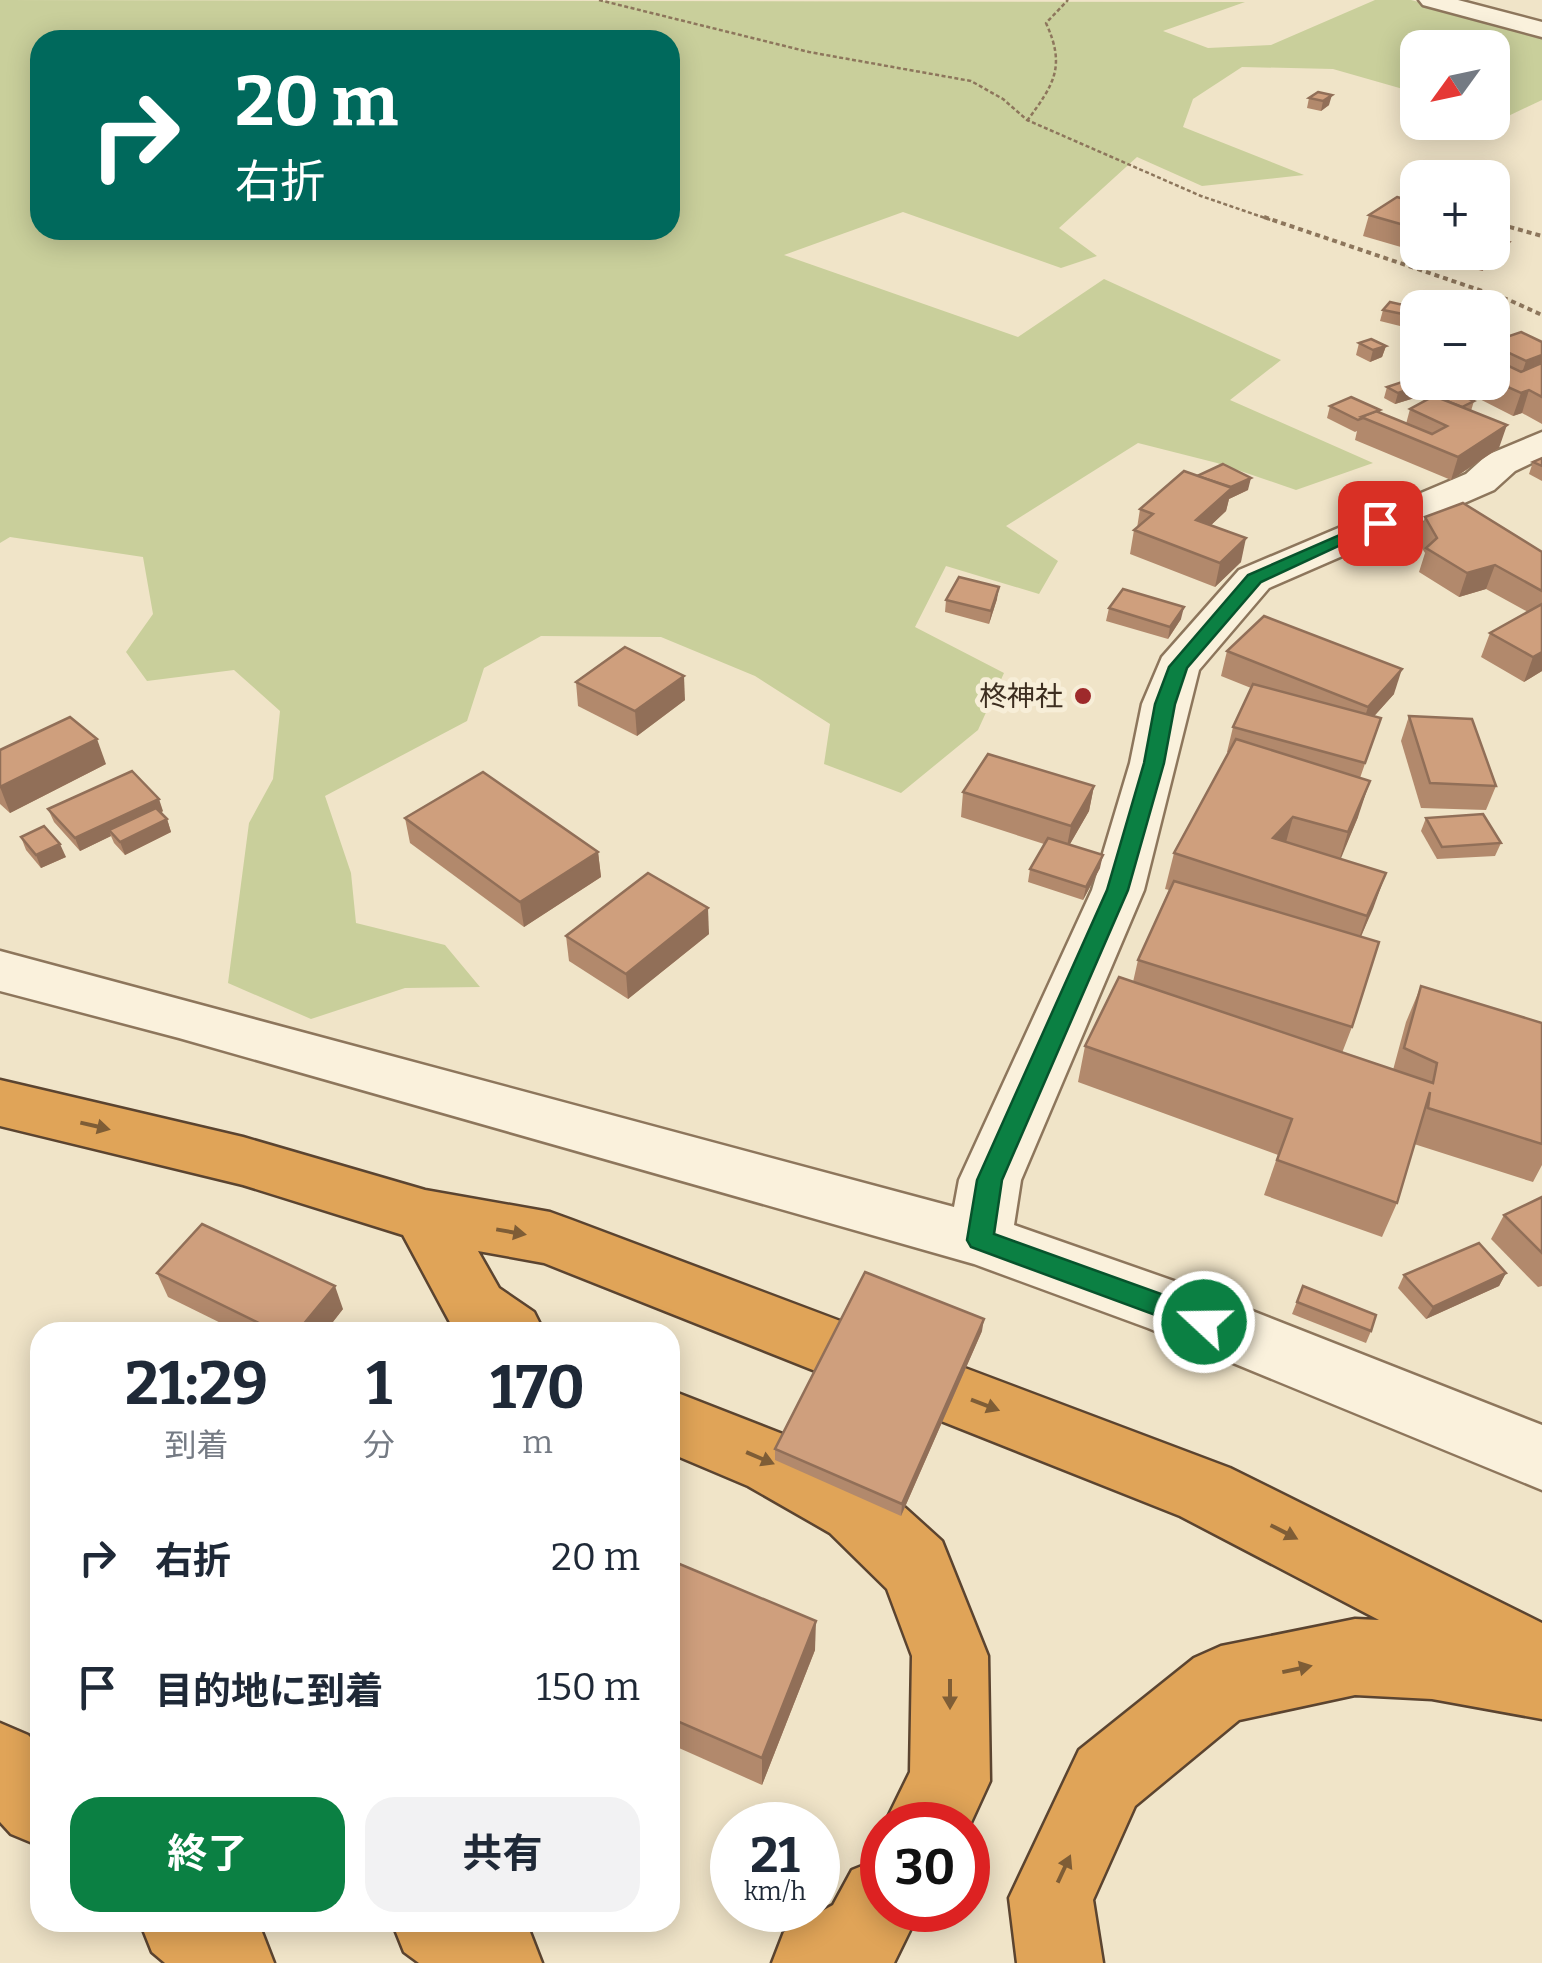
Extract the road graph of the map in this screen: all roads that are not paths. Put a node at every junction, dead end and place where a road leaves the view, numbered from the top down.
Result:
1 (1431, 0) edge
2 (1542, 30) edge
3 (1542, 443) edge
4 (0, 972) edge
5 (0, 1103) edge
6 (425, 1216) junction
7 (980, 1240) junction
8 (496, 1322) edge
9 (680, 1425) edge
10 (1542, 1458) edge
11 (1542, 1664) edge
12 (1542, 1682) edge
13 (0, 1763) edge
14 (30, 1794) edge
15 (939, 1802) edge
16 (194, 1932) edge
17 (448, 1932) edge
18 (863, 1932) edge
19 (231, 1963) edge
20 (499, 1963) edge
21 (815, 1963) edge
22 (1060, 1963) edge

1 - 2 street
3 - 7 street
4 - 7 street
5 -> 6 highway
6 - 8 highway
6 -> 11 highway
7 - 10 street
9 -> 15 highway
22 -> 12 highway
13 - 14 highway
16 - 19 highway
17 - 20 highway
18 - 21 highway

